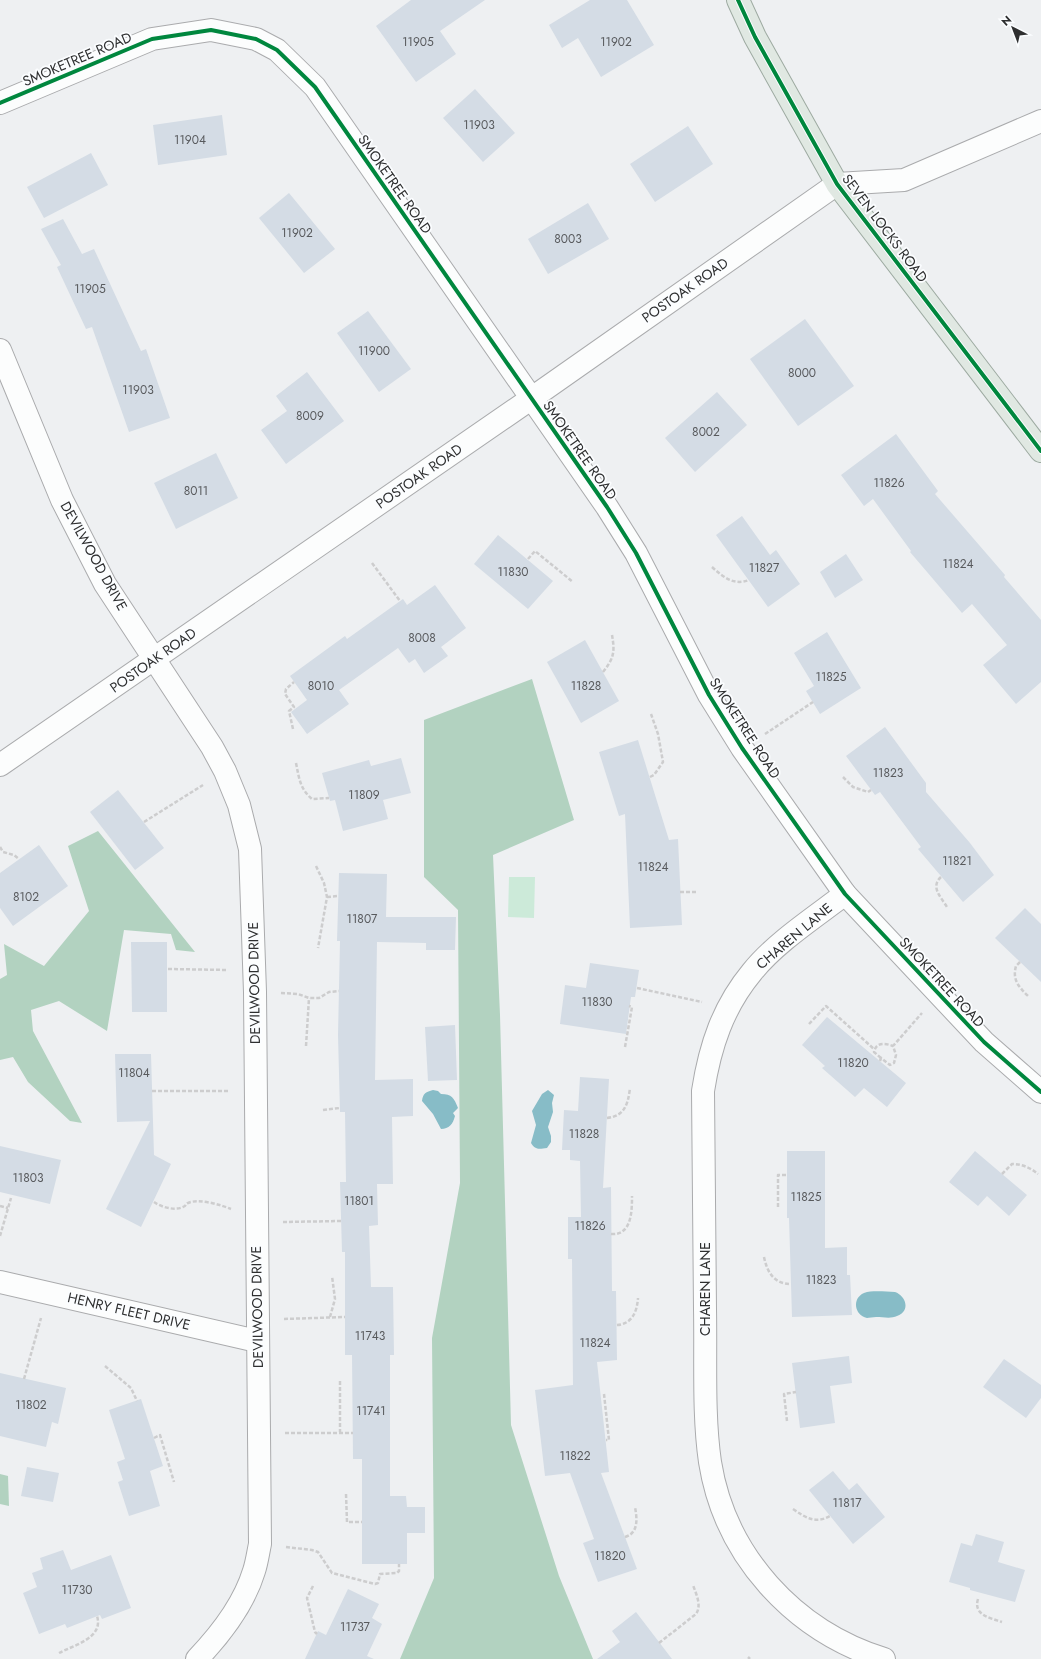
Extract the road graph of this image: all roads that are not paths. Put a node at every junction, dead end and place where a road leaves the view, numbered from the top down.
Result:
1 (738, 0) edge
2 (0, 103) edge
3 (1041, 121) edge
4 (837, 184) junction
5 (0, 350) edge
6 (532, 398) junction
7 (1041, 451) edge
8 (154, 659) junction
9 (0, 764) edge
10 (845, 894) junction
11 (1041, 1092) edge
12 (0, 1282) edge
13 (257, 1330) junction
14 (197, 1659) edge
15 (884, 1659) edge

1 - 4 main road, SEVEN LOCKS ROAD
2 - 6 street, SMOKETREE ROAD
3 - 4 street
4 - 6 street, POSTOAK ROAD
4 - 7 main road, SEVEN LOCKS ROAD
5 - 8 street, DEVILWOOD DRIVE
6 - 8 street, POSTOAK ROAD
6 - 10 street, SMOKETREE ROAD
8 - 9 street, POSTOAK ROAD
8 - 13 street, DEVILWOOD DRIVE
10 - 11 street, SMOKETREE ROAD
10 - 15 street, CHAREN LANE
12 - 13 street, HENRY FLEET DRIVE
13 - 14 street, DEVILWOOD DRIVE

